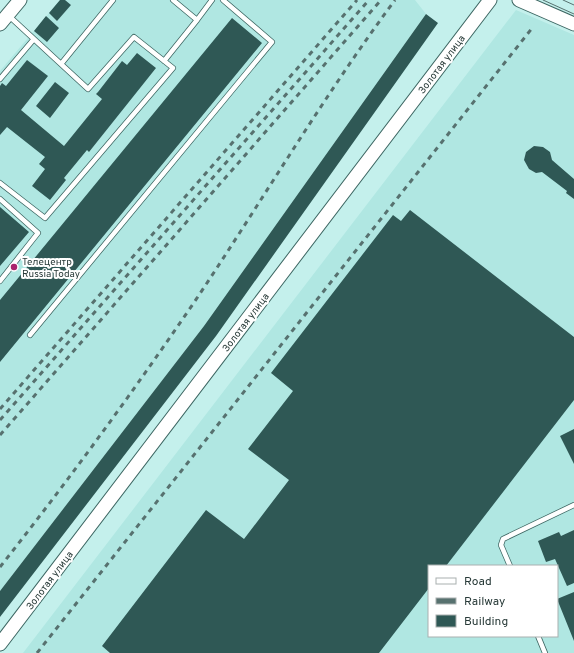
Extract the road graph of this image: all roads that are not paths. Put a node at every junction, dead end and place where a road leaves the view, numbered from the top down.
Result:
1 (20, 0) edge
2 (113, 0) edge
3 (173, 0) edge
4 (212, 0) edge
5 (223, 0) edge
6 (490, 0) edge
7 (519, 0) edge
8 (4, 20) edge
9 (197, 20) junction
10 (574, 24) edge
11 (34, 39) junction
12 (164, 61) junction
13 (61, 64) junction
14 (0, 79) edge
15 (0, 182) edge
16 (0, 200) edge
17 (0, 281) edge
18 (30, 336) dead end
19 (574, 505) edge
20 (510, 565) edge
21 (538, 637) edge
22 (0, 644) edge
23 (544, 653) edge

1 - 8 street
2 - 13 lane
3 - 9 lane
4 - 9 lane
5 - 18 lane
6 - 22 street, Золотая улица
7 - 10 street
8 - 11 lane
9 - 12 lane
11 - 13 lane
11 - 14 lane
12 - 13 lane
12 - 15 lane
16 - 17 lane
19 - 20 lane
21 - 23 lane

